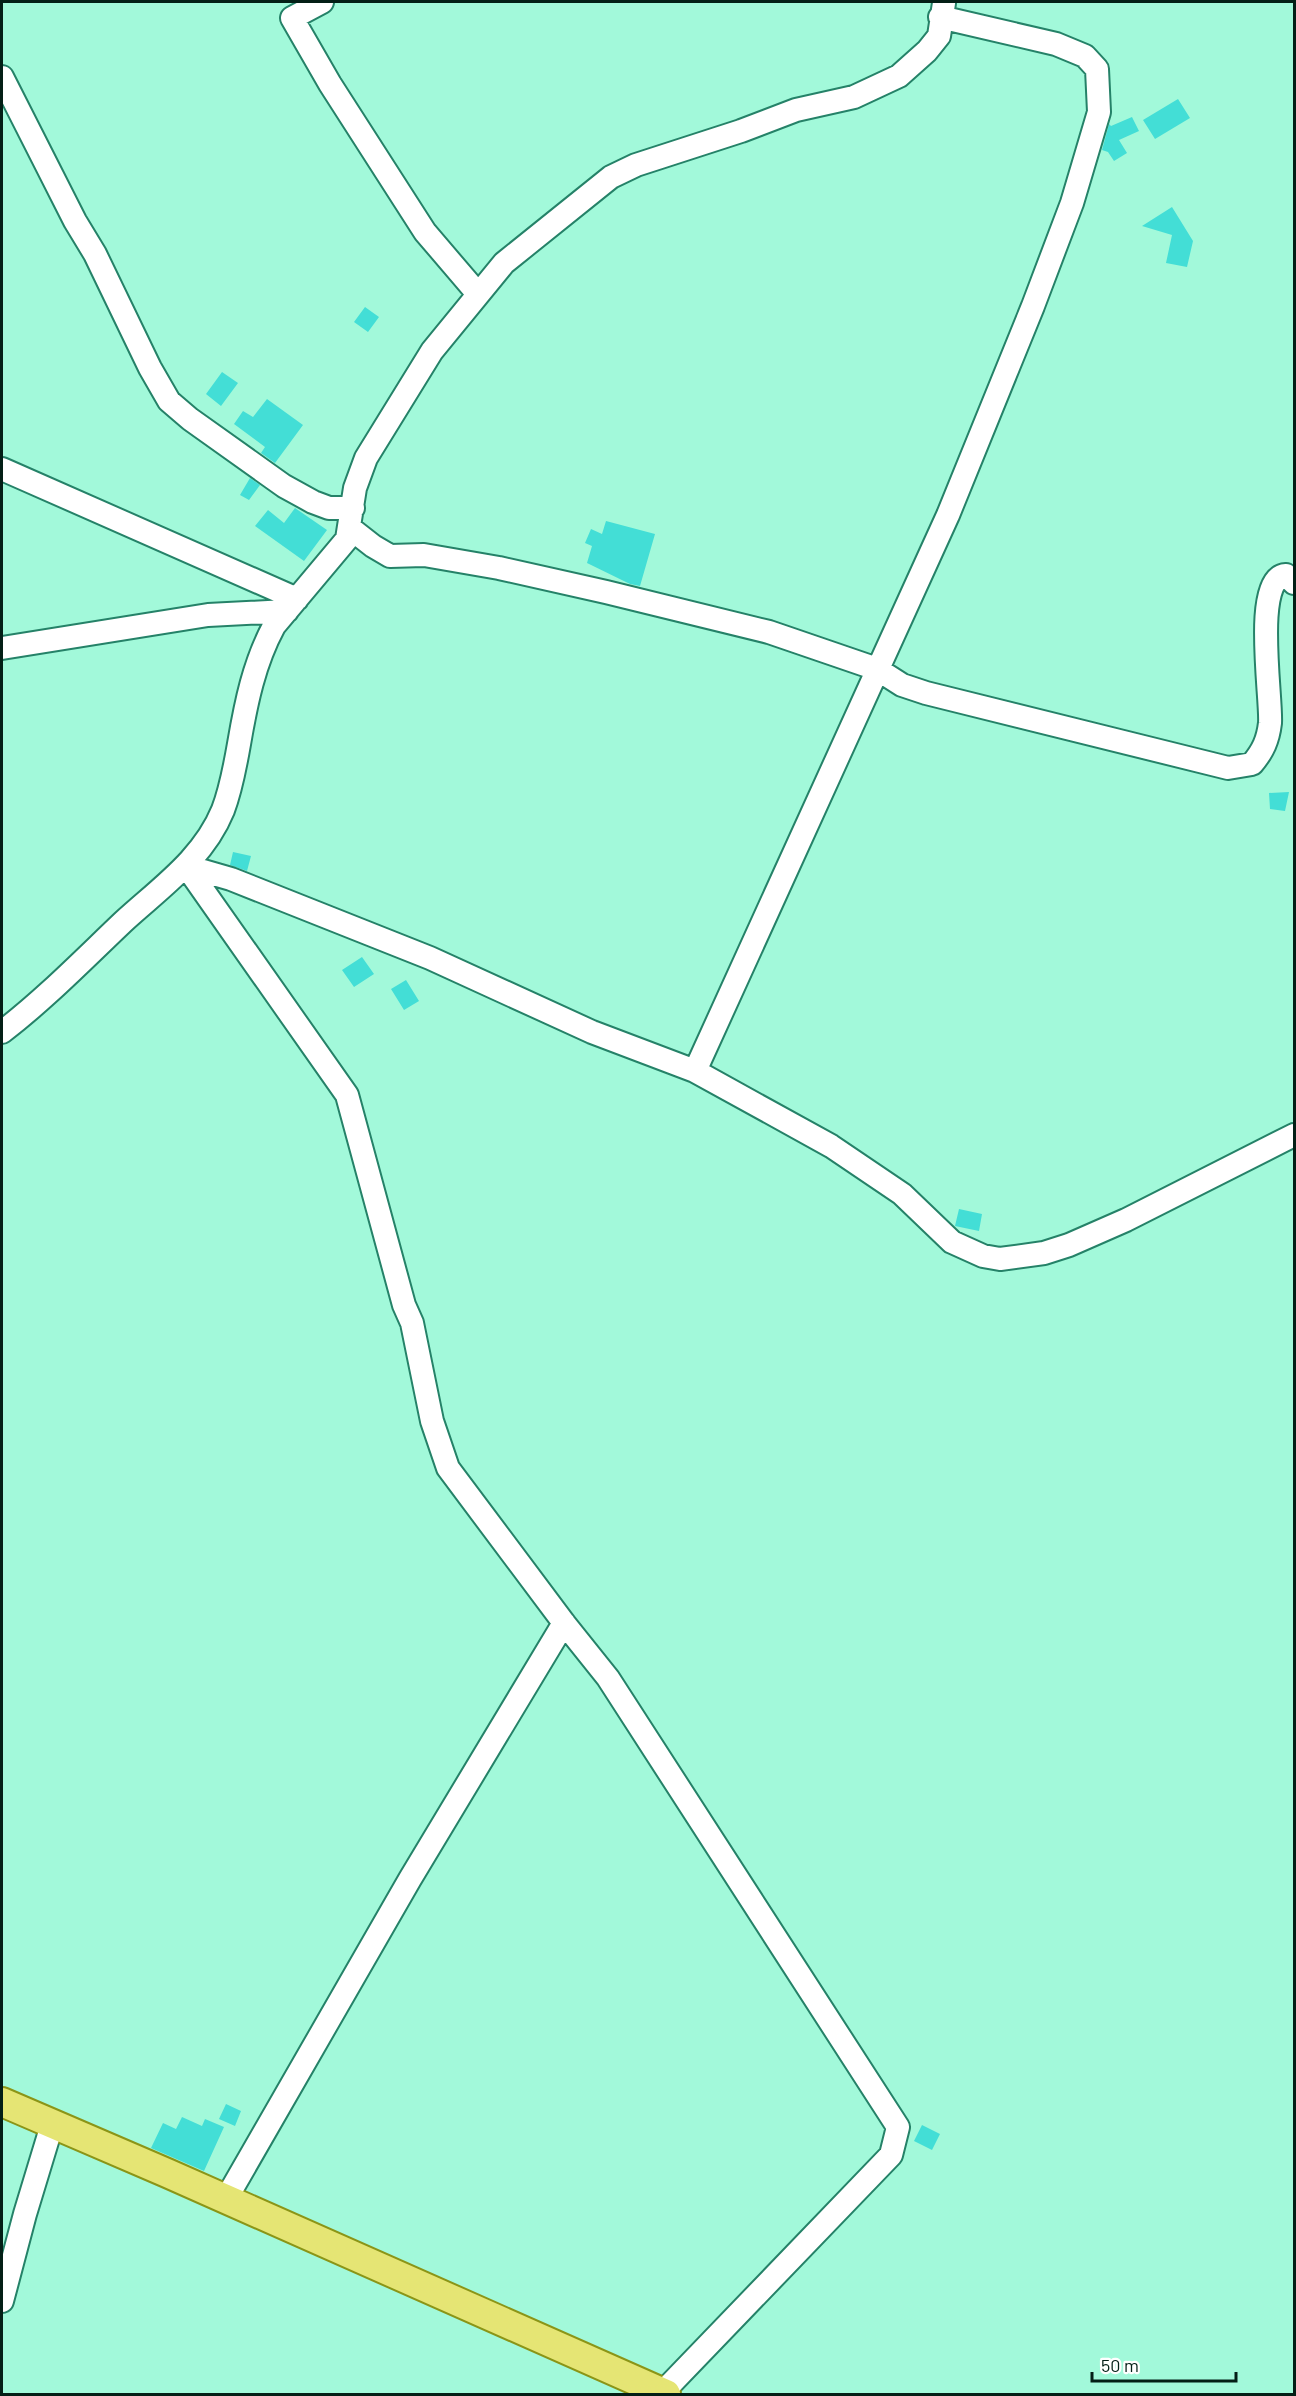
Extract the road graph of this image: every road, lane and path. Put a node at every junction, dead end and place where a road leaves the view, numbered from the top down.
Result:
1 (321, 2) edge
2 (943, 9) edge
3 (2, 77) edge
4 (477, 294) junction
5 (2, 469) edge
6 (352, 518) junction
7 (1294, 583) edge
8 (292, 605) junction
9 (2, 648) edge
10 (878, 669) junction
11 (186, 866) junction
12 (2, 1032) edge
13 (695, 1071) junction
14 (1294, 1135) edge
15 (564, 1623) junction
16 (2, 2102) edge
17 (52, 2125) junction
18 (226, 2199) junction
19 (2, 2301) edge
20 (664, 2394) edge

1 - 4 street
2 - 4 street
2 - 10 street
3 - 6 street
4 - 6 street
5 - 8 street
6 - 8 street
6 - 10 street
7 - 10 street
8 - 9 street
8 - 11 street
10 - 13 street
11 - 12 street
11 - 13 street
11 - 15 street
13 - 14 street
15 - 18 street
15 - 20 street
16 - 17 main road
17 - 18 main road
17 - 19 street
18 - 20 main road

